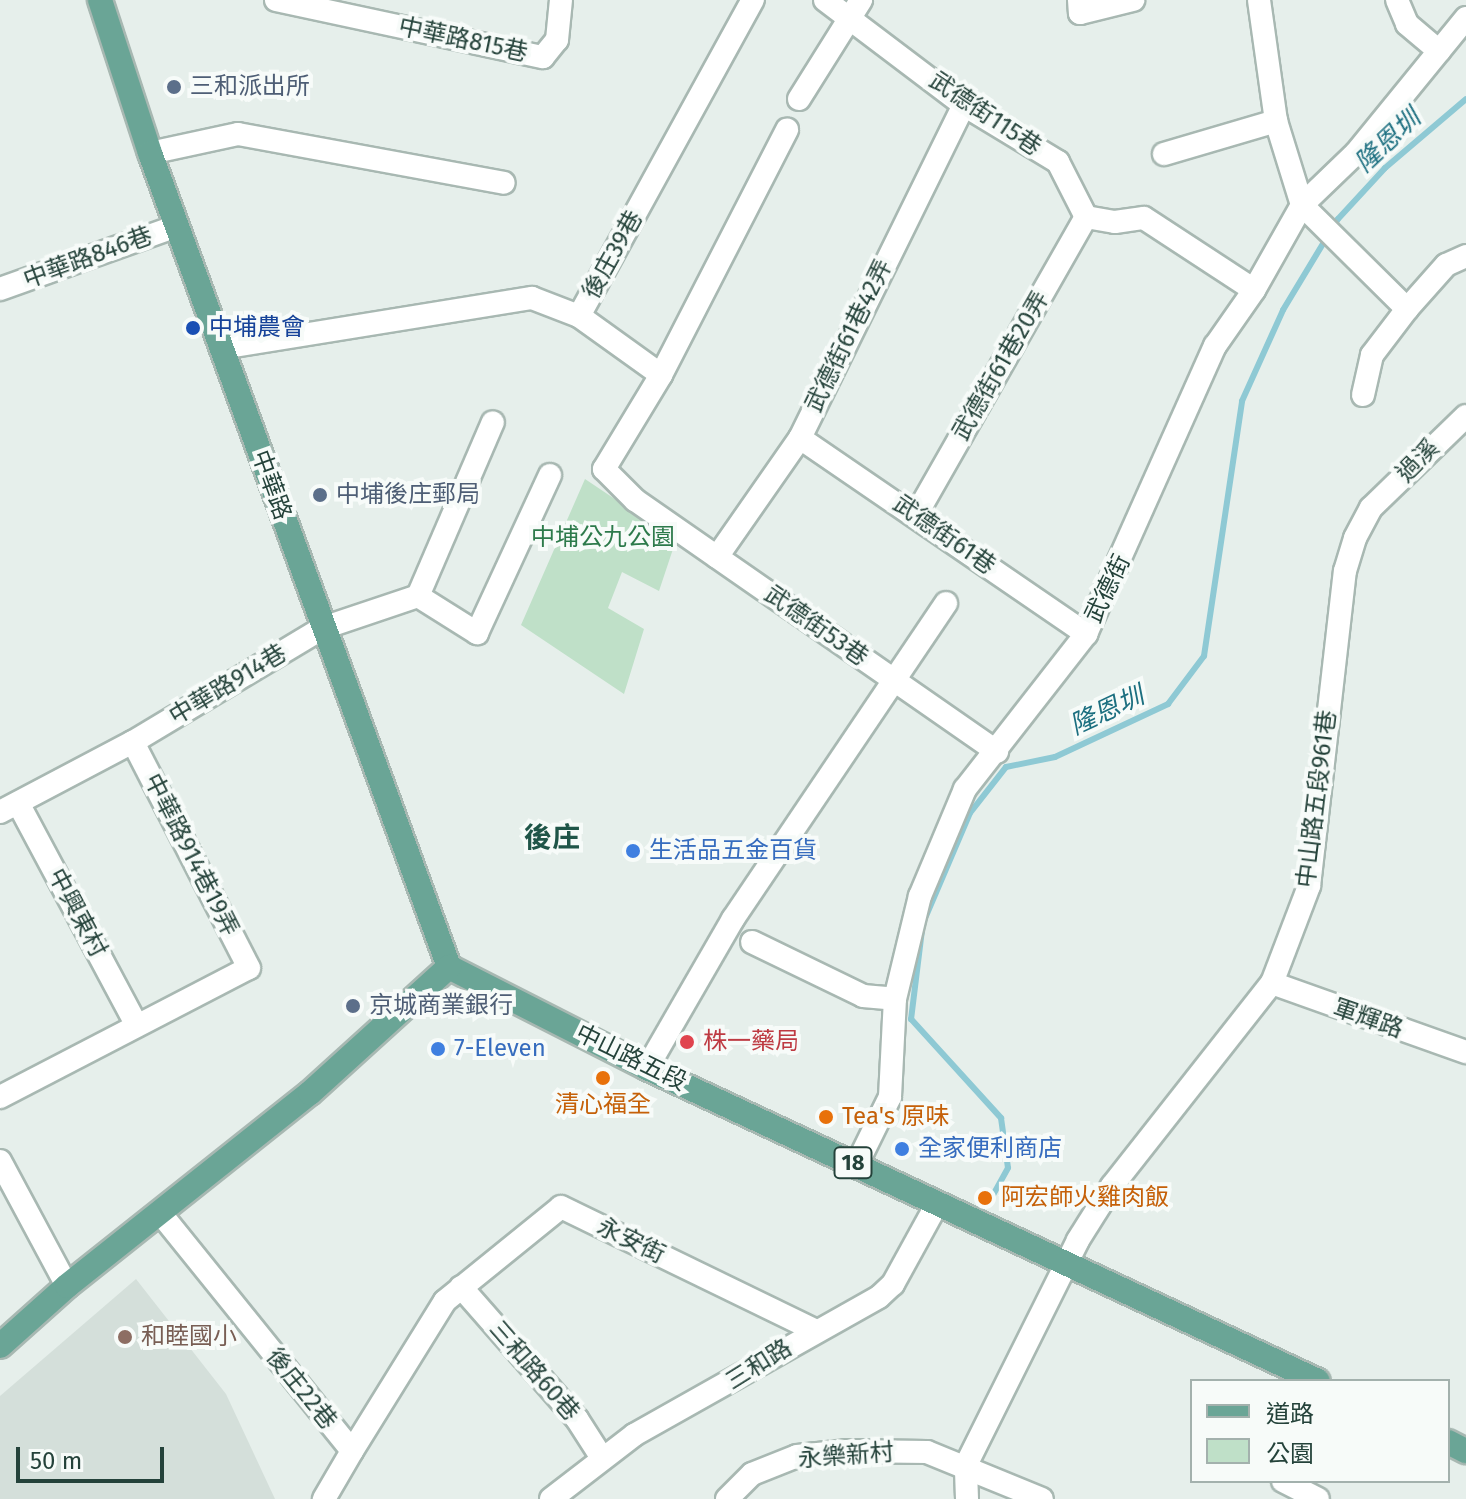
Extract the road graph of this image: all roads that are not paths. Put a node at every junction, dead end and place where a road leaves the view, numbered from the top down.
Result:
1 (100, 0) edge
2 (276, 0) edge
3 (561, 0) edge
4 (753, 0) edge
5 (825, 0) edge
6 (1079, 0) edge
7 (1133, 0) edge
8 (1260, 0) edge
9 (1397, 0) edge
10 (855, 8) edge
11 (1466, 18) edge
12 (1439, 51) junction
13 (799, 99) dead end
14 (964, 105) junction
15 (1276, 121) junction
16 (787, 130) dead end
17 (150, 153) junction
18 (1164, 154) dead end
19 (504, 183) dead end
20 (1302, 205) junction
21 (1086, 217) junction
22 (177, 226) junction
23 (1466, 256) edge
24 (0, 289) edge
25 (1254, 290) junction
26 (1407, 309) junction
27 (579, 316) junction
28 (222, 348) junction
29 (661, 375) junction
30 (1363, 395) dead end
31 (1466, 416) edge
32 (493, 422) dead end
33 (800, 438) junction
34 (550, 475) dead end
35 (1371, 508) joint
36 (916, 515) junction
37 (717, 557) junction
38 (418, 596) junction
39 (946, 603) dead end
40 (323, 628) junction
41 (1086, 634) junction
42 (894, 680) junction
43 (133, 742) junction
44 (997, 752) junction
45 (9, 808) edge
46 (752, 942) dead end
47 (449, 967) junction
48 (1272, 983) junction
49 (895, 999) junction
50 (136, 1024) junction
51 (1466, 1052) edge
52 (647, 1068) junction
53 (0, 1097) edge
54 (0, 1161) edge
55 (857, 1164) junction
56 (937, 1204) junction
57 (161, 1214) junction
58 (1065, 1262) junction
59 (67, 1286) junction
60 (461, 1287) junction
61 (816, 1331) junction
62 (0, 1346) edge
63 (1314, 1379) edge
64 (352, 1451) junction
65 (602, 1458) junction
66 (966, 1465) junction
67 (1287, 1483) edge
68 (731, 1496) edge
69 (324, 1499) edge
70 (551, 1499) edge
71 (967, 1499) edge
72 (1042, 1499) edge
73 (1318, 1499) edge

1 - 17 main road, 中華路
2 - 3 street, 中華路815巷
4 - 27 street, 後庄39巷
5 - 10 street, 武德街115巷
6 - 7 street
8 - 15 street
9 - 12 street
10 - 13 street
10 - 14 street, 武德街115巷
11 - 12 street, 武德街
12 - 20 street, 武德街
14 - 21 street, 武德街115巷
14 - 33 street, 武德街61巷42弄
15 - 18 street
15 - 20 street
16 - 29 street
17 - 19 street
17 - 22 main road, 中華路
20 - 25 street, 武德街
20 - 26 street
21 - 25 street
21 - 36 street, 武德街61巷20弄
22 - 24 street, 中華路846巷
22 - 28 main road, 中華路
23 - 26 street
25 - 41 street, 武德街
26 - 30 street
27 - 28 street, 後庄39巷
27 - 29 street
28 - 40 main road, 中華路
29 - 37 street, 武德街53巷
31 - 35 street, 過溪
32 - 38 street
33 - 36 street, 武德街61巷
33 - 37 street, 武德街61巷42弄
34 - 38 street
35 - 48 street, 中山路五段961巷
36 - 41 street, 武德街61巷
37 - 42 street, 武德街53巷
38 - 40 street, 中華路914巷
39 - 42 street
40 - 43 street, 中華路914巷
40 - 47 main road, 中華路
41 - 44 street, 武德街
42 - 44 street, 武德街53巷
42 - 52 street
43 - 45 street, 中興東村
43 - 50 street, 中華路914巷19弄
44 - 49 street, 武德街
45 - 50 street, 中興東村
46 - 49 street
47 - 52 main road, 中山路五段 / 18
47 - 57 main road
48 - 51 street, 軍輝路
48 - 58 street, 中山路五段961巷
49 - 55 street, 武德街
50 - 53 street
52 - 55 main road, 中山路五段 / 18
54 - 59 street
55 - 56 main road, 中山路五段 / 18
56 - 58 main road, 中山路五段 / 18
56 - 61 street, 三和路
57 - 59 main road
57 - 64 street, 後庄22巷
58 - 63 main road, 中山路五段 / 18
58 - 66 street
59 - 62 main road
60 - 61 street, 永安街
60 - 64 street, 後庄22巷
60 - 65 street, 三和路60巷
61 - 65 street, 三和路
64 - 69 street, 後庄22巷
65 - 70 street, 三和路
66 - 68 street, 永樂新村
66 - 71 street
66 - 72 street, 永樂新村
67 - 73 street

